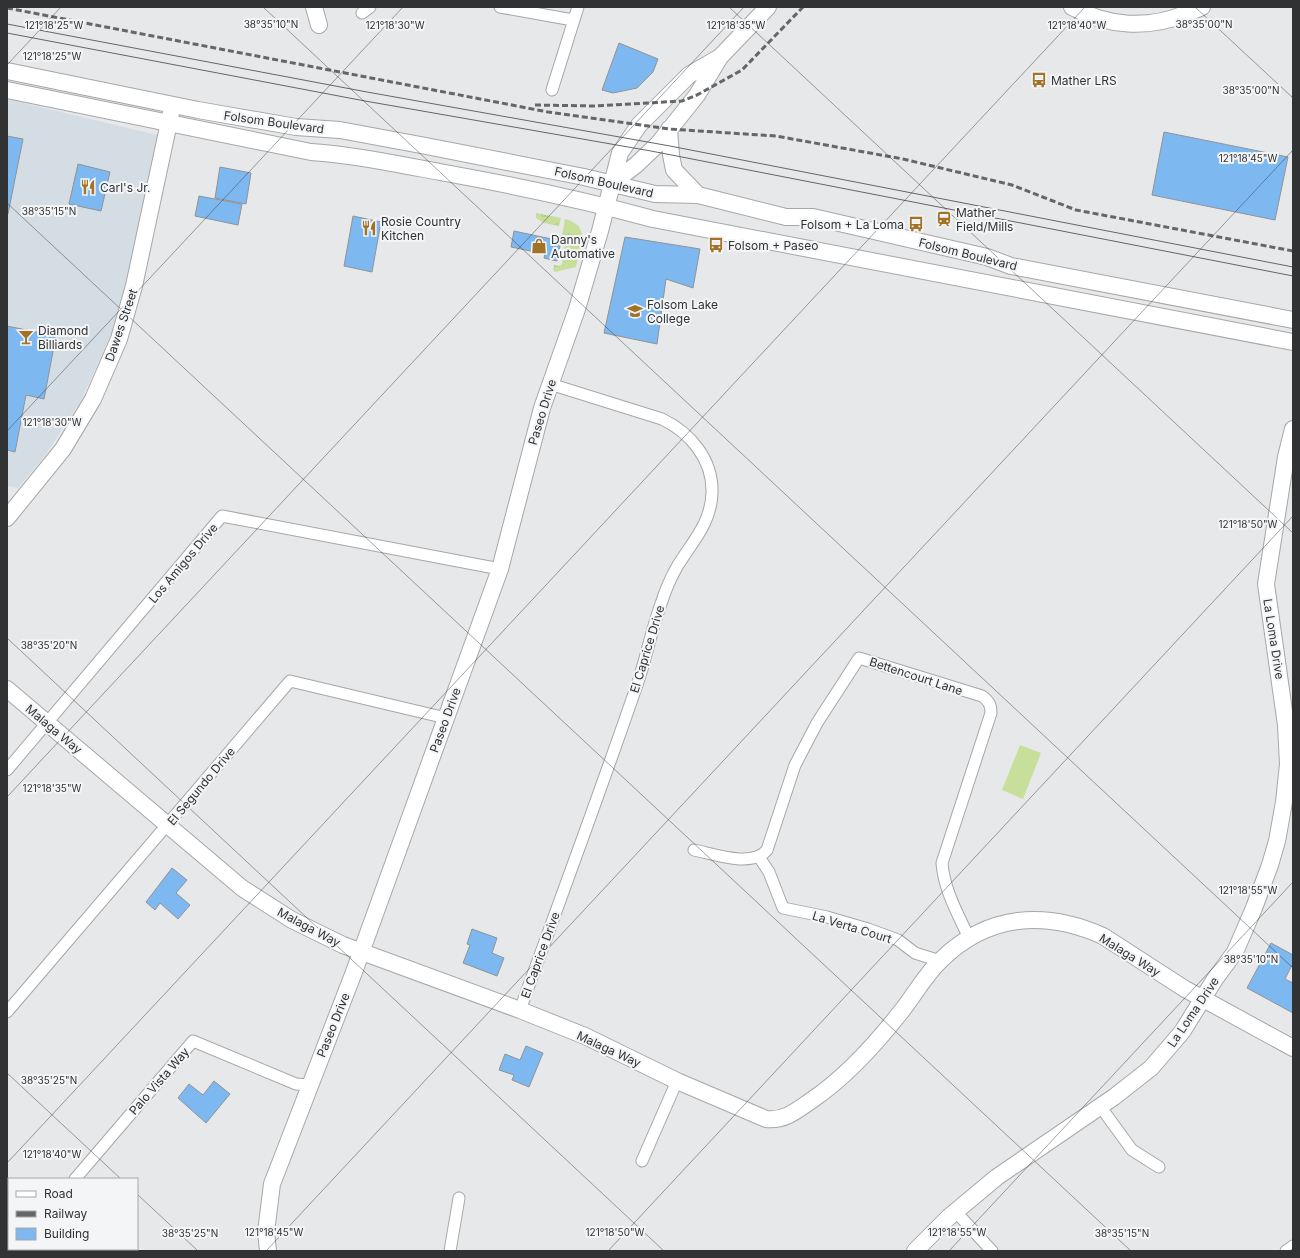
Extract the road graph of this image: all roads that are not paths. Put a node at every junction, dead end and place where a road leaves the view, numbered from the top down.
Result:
1 (314, 7) edge
2 (500, 7) edge
3 (578, 7) edge
4 (768, 7) edge
5 (1072, 7) edge
6 (1202, 7) edge
7 (574, 20) junction
8 (319, 25) dead end
9 (720, 57) junction
10 (7, 71) edge
11 (7, 90) edge
12 (552, 90) dead end
13 (173, 104) junction
14 (169, 123) junction
15 (669, 129) junction
16 (611, 184) junction
17 (698, 195) junction
18 (606, 207) junction
19 (1293, 320) edge
20 (1293, 342) edge
21 (550, 384) junction
22 (1293, 429) edge
23 (7, 518) edge
24 (500, 569) junction
25 (7, 690) edge
26 (446, 718) junction
27 (47, 723) junction
28 (7, 770) edge
29 (168, 825) junction
30 (694, 850) dead end
31 (759, 857) junction
32 (969, 938) junction
33 (361, 952) junction
34 (940, 961) junction
35 (1204, 998) junction
36 (520, 1010) junction
37 (7, 1012) edge
38 (1293, 1048) edge
39 (677, 1081) junction
40 (309, 1085) junction
41 (1100, 1106) junction
42 (642, 1161) dead end
43 (1159, 1167) dead end
44 (76, 1178) edge
45 (459, 1198) dead end
46 (956, 1212) junction
47 (1293, 1246) edge
48 (268, 1251) edge
49 (450, 1251) edge
50 (915, 1251) edge
51 (992, 1251) edge
52 (1286, 1251) edge

1 - 8 street
2 - 7 street
3 - 7 street
4 - 9 street
5 - 6 street
7 - 12 street
9 - 15 street
9 - 16 street, Paseo Drive
10 - 13 street, Folsom Boulevard
11 - 14 street, Folsom Boulevard
13 - 14 street, Dawes Street
13 - 16 street, Folsom Boulevard
14 - 18 street, Folsom Boulevard
14 - 23 street, Dawes Street
15 - 16 street
15 - 17 street
16 - 17 street, Folsom Boulevard
16 - 18 street, Paseo Drive
17 - 19 street, Folsom Boulevard
18 - 20 street, Folsom Boulevard
18 - 21 street, Paseo Drive
21 - 24 street, Paseo Drive
21 - 36 street, El Caprice Drive
22 - 35 street, La Loma Drive
24 - 26 street, Paseo Drive
24 - 27 street, Los Amigos Drive
25 - 27 street, Malaga Way
26 - 29 street, El Segundo Drive
26 - 33 street, Paseo Drive
27 - 28 street, Los Amigos Drive
27 - 29 street, Malaga Way
29 - 33 street, Malaga Way
29 - 37 street, El Segundo Drive
30 - 31 street
31 - 32 street, Bettencourt Lane
31 - 34 street, La Verta Court
32 - 34 street, Malaga Way
32 - 35 street, Malaga Way
33 - 36 street, Malaga Way
33 - 40 street, Paseo Drive
34 - 39 street, Malaga Way
35 - 38 street, Malaga Way
35 - 41 street, La Loma Drive
36 - 39 street, Malaga Way
39 - 42 street
40 - 44 street, Palo Vista Way
40 - 48 street, Paseo Drive
41 - 43 street
41 - 46 street, La Loma Drive
45 - 49 street
46 - 50 street, La Loma Drive
46 - 51 street
47 - 52 street

